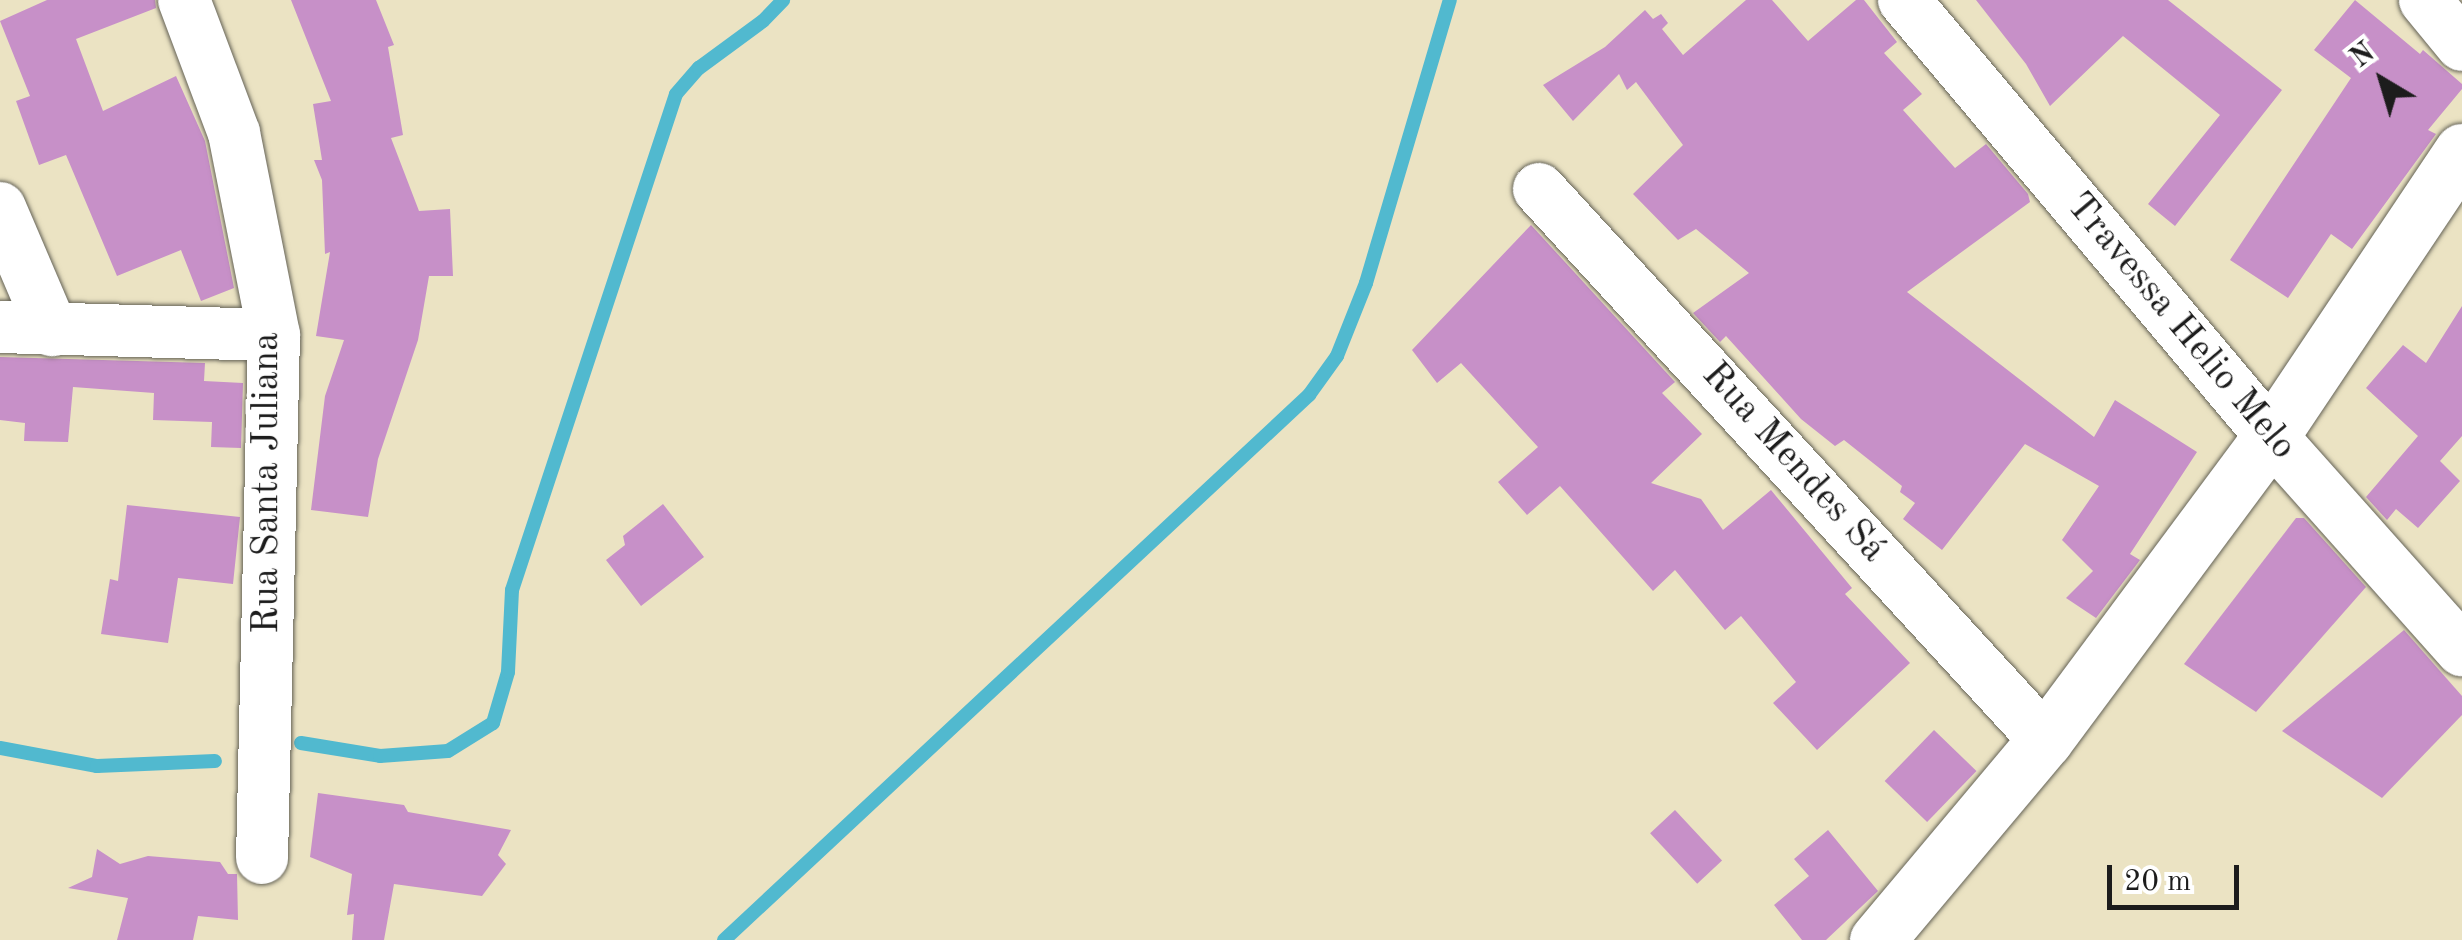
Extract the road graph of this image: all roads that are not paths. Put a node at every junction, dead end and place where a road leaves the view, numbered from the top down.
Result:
1 (184, 0) edge
2 (1904, 0) edge
3 (2424, 0) edge
4 (2462, 45) edge
5 (2462, 151) edge
6 (1539, 189) dead end
7 (0, 208) edge
8 (0, 326) edge
9 (52, 330) junction
10 (274, 335) junction
11 (2271, 436) junction
12 (2462, 650) edge
13 (2045, 740) junction
14 (262, 858) dead end
15 (1877, 940) edge

1 - 10 street, Rua Santa Juliana
2 - 11 street, Travessa Helio Melo
3 - 4 street
5 - 11 street
6 - 13 street, Rua Mendes Sá
7 - 9 street
8 - 9 street
9 - 10 street
10 - 14 street, Rua Santa Juliana
11 - 12 street, Travessa Helio Melo
11 - 13 street
13 - 15 street

